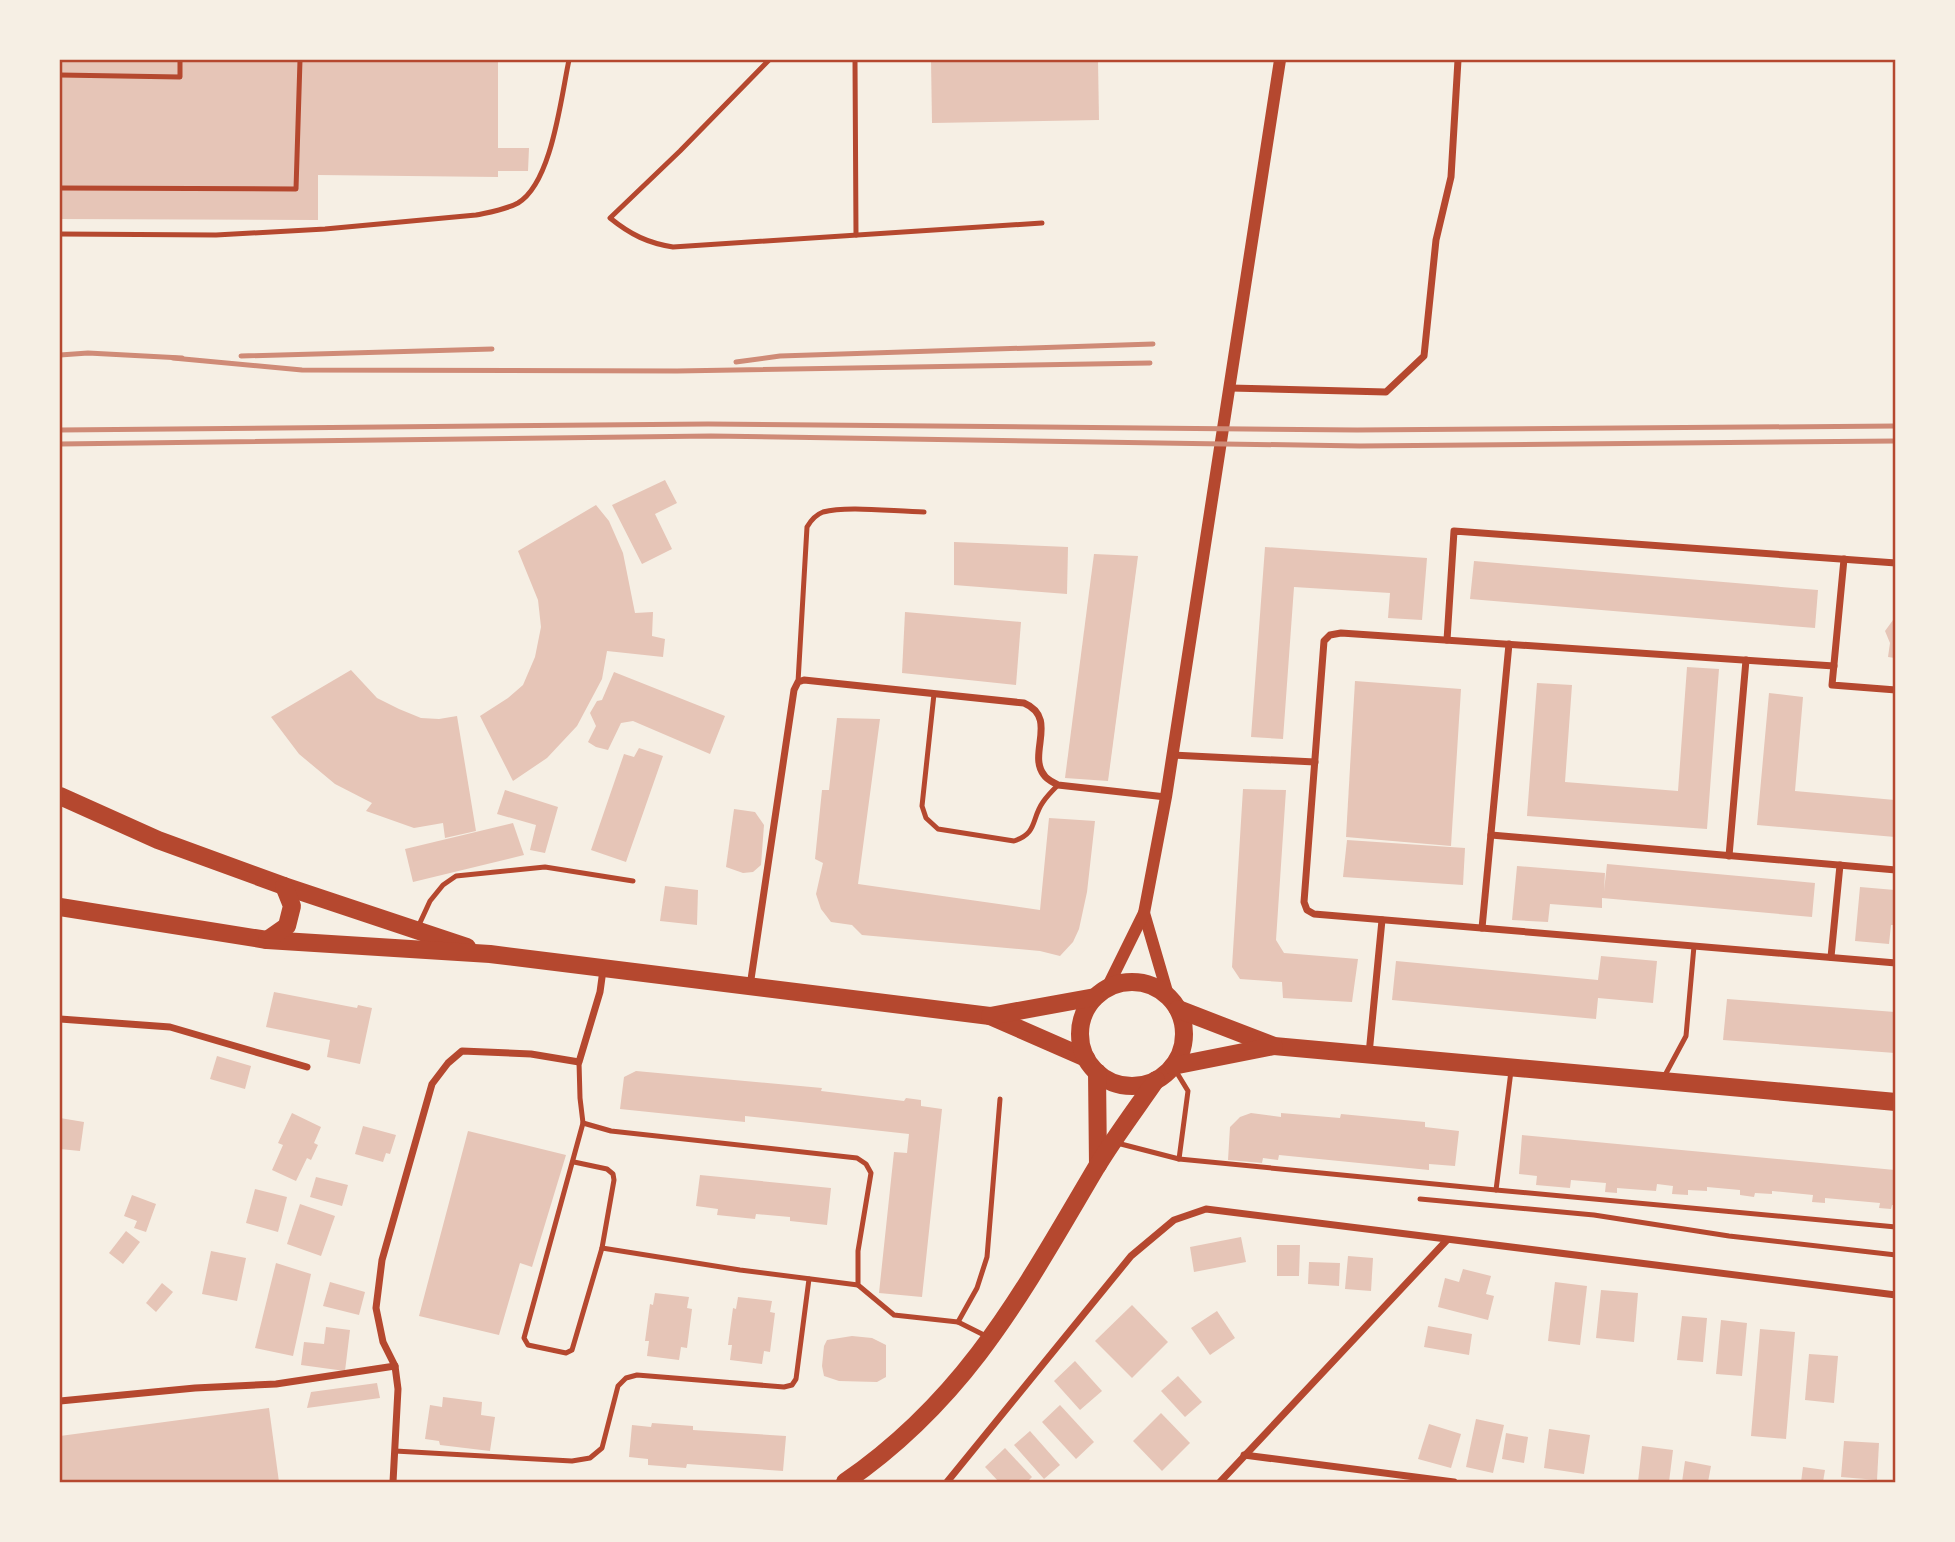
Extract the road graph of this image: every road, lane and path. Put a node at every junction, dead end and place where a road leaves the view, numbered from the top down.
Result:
1 (180, 60) edge
2 (300, 60) edge
3 (569, 60) edge
4 (769, 60) edge
5 (855, 60) edge
6 (1280, 60) edge
7 (1458, 60) edge
8 (60, 75) edge
9 (60, 188) edge
10 (1042, 223) dead end
11 (60, 234) edge
12 (856, 235) junction
13 (1230, 388) junction
14 (923, 512) dead end
15 (1844, 559) junction
16 (1895, 563) edge
17 (1447, 640) junction
18 (1508, 644) junction
19 (1746, 660) junction
20 (1834, 667) junction
21 (798, 682) junction
22 (1895, 690) edge
23 (934, 694) junction
24 (1172, 755) junction
25 (1315, 762) junction
26 (1058, 785) junction
27 (60, 796) edge
28 (1166, 797) junction
29 (1491, 835) junction
30 (1729, 856) junction
31 (1840, 865) junction
32 (1895, 870) edge
33 (633, 881) dead end
34 (284, 886) junction
35 (60, 907) edge
36 (1144, 912) junction
37 (1382, 919) junction
38 (1482, 928) junction
39 (417, 930) junction
40 (267, 940) junction
41 (1694, 946) junction
42 (490, 954) junction
43 (1831, 957) junction
44 (1895, 963) edge
45 (603, 968) junction
46 (750, 986) junction
47 (1101, 993) junction
48 (1173, 1002) junction
49 (990, 1016) junction
50 (60, 1019) edge
51 (1274, 1046) junction
52 (1369, 1054) junction
53 (579, 1062) junction
54 (1092, 1065) junction
55 (1173, 1066) junction
56 (307, 1067) dead end
57 (1511, 1067) junction
58 (1156, 1080) junction
59 (1662, 1081) junction
60 (1000, 1098) dead end
61 (1895, 1102) edge
62 (583, 1123) junction
63 (1114, 1143) junction
64 (1179, 1159) junction
65 (573, 1162) junction
66 (1098, 1166) junction
67 (1496, 1190) junction
68 (1420, 1199) dead end
69 (1596, 1200) junction
70 (1594, 1215) junction
71 (1895, 1227) edge
72 (1447, 1240) junction
73 (603, 1248) junction
74 (1895, 1255) edge
75 (809, 1279) junction
76 (858, 1285) junction
77 (1895, 1295) edge
78 (958, 1322) junction
79 (991, 1339) junction
80 (395, 1366) junction
81 (60, 1401) edge
82 (395, 1451) junction
83 (1244, 1455) junction
84 (393, 1482) edge
85 (845, 1482) edge
86 (947, 1482) edge
87 (1220, 1482) edge
88 (1454, 1482) edge

1 - 8 lane
2 - 9 lane
3 - 11 lane
4 - 12 lane
5 - 12 lane
6 - 13 street
7 - 13 street
10 - 12 lane
13 - 24 street
14 - 21 lane
15 - 16 street
15 - 17 street
15 - 20 street
17 - 18 street
17 - 25 street
18 - 19 street
18 - 29 street
19 - 20 street
19 - 30 street
20 - 22 street
21 - 23 street
21 - 46 street
23 - 26 street
23 - 26 lane
24 - 25 street
24 - 28 street
25 - 37 street
26 - 28 street
27 - 34 main road
28 - 36 street
29 - 30 street
29 - 38 street
30 - 31 street
31 - 32 street
31 - 43 street
33 - 39 lane
34 - 39 main road
34 - 40 main road
35 - 40 main road
36 - 47 street
36 - 48 street
37 - 38 street
37 - 52 street
38 - 41 street
39 - 42 main road
40 - 42 main road
41 - 43 street
41 - 59 lane
42 - 45 main road
43 - 44 street
45 - 46 main road
45 - 53 street
46 - 49 main road
47 - 48 main road
47 - 49 main road
47 - 54 main road
48 - 51 main road
48 - 55 main road
49 - 54 main road
50 - 56 street
51 - 52 main road
51 - 55 main road
52 - 57 main road
53 - 62 lane
53 - 80 street
54 - 58 main road
54 - 66 main road
55 - 58 main road
55 - 64 lane
57 - 59 main road
57 - 67 lane
58 - 63 main road
59 - 61 main road
60 - 78 lane
62 - 65 lane
62 - 76 lane
63 - 64 lane
63 - 66 main road
64 - 67 lane
65 - 73 lane
65 - 73 lane
66 - 79 main road
67 - 69 lane
68 - 70 lane
69 - 70 lane
69 - 71 lane
70 - 74 lane
72 - 77 street
72 - 83 street
72 - 86 street
73 - 75 lane
75 - 76 lane
75 - 82 lane
76 - 78 lane
78 - 79 lane
79 - 85 main road
80 - 81 street
80 - 82 street
82 - 84 street
83 - 87 street
83 - 88 street

